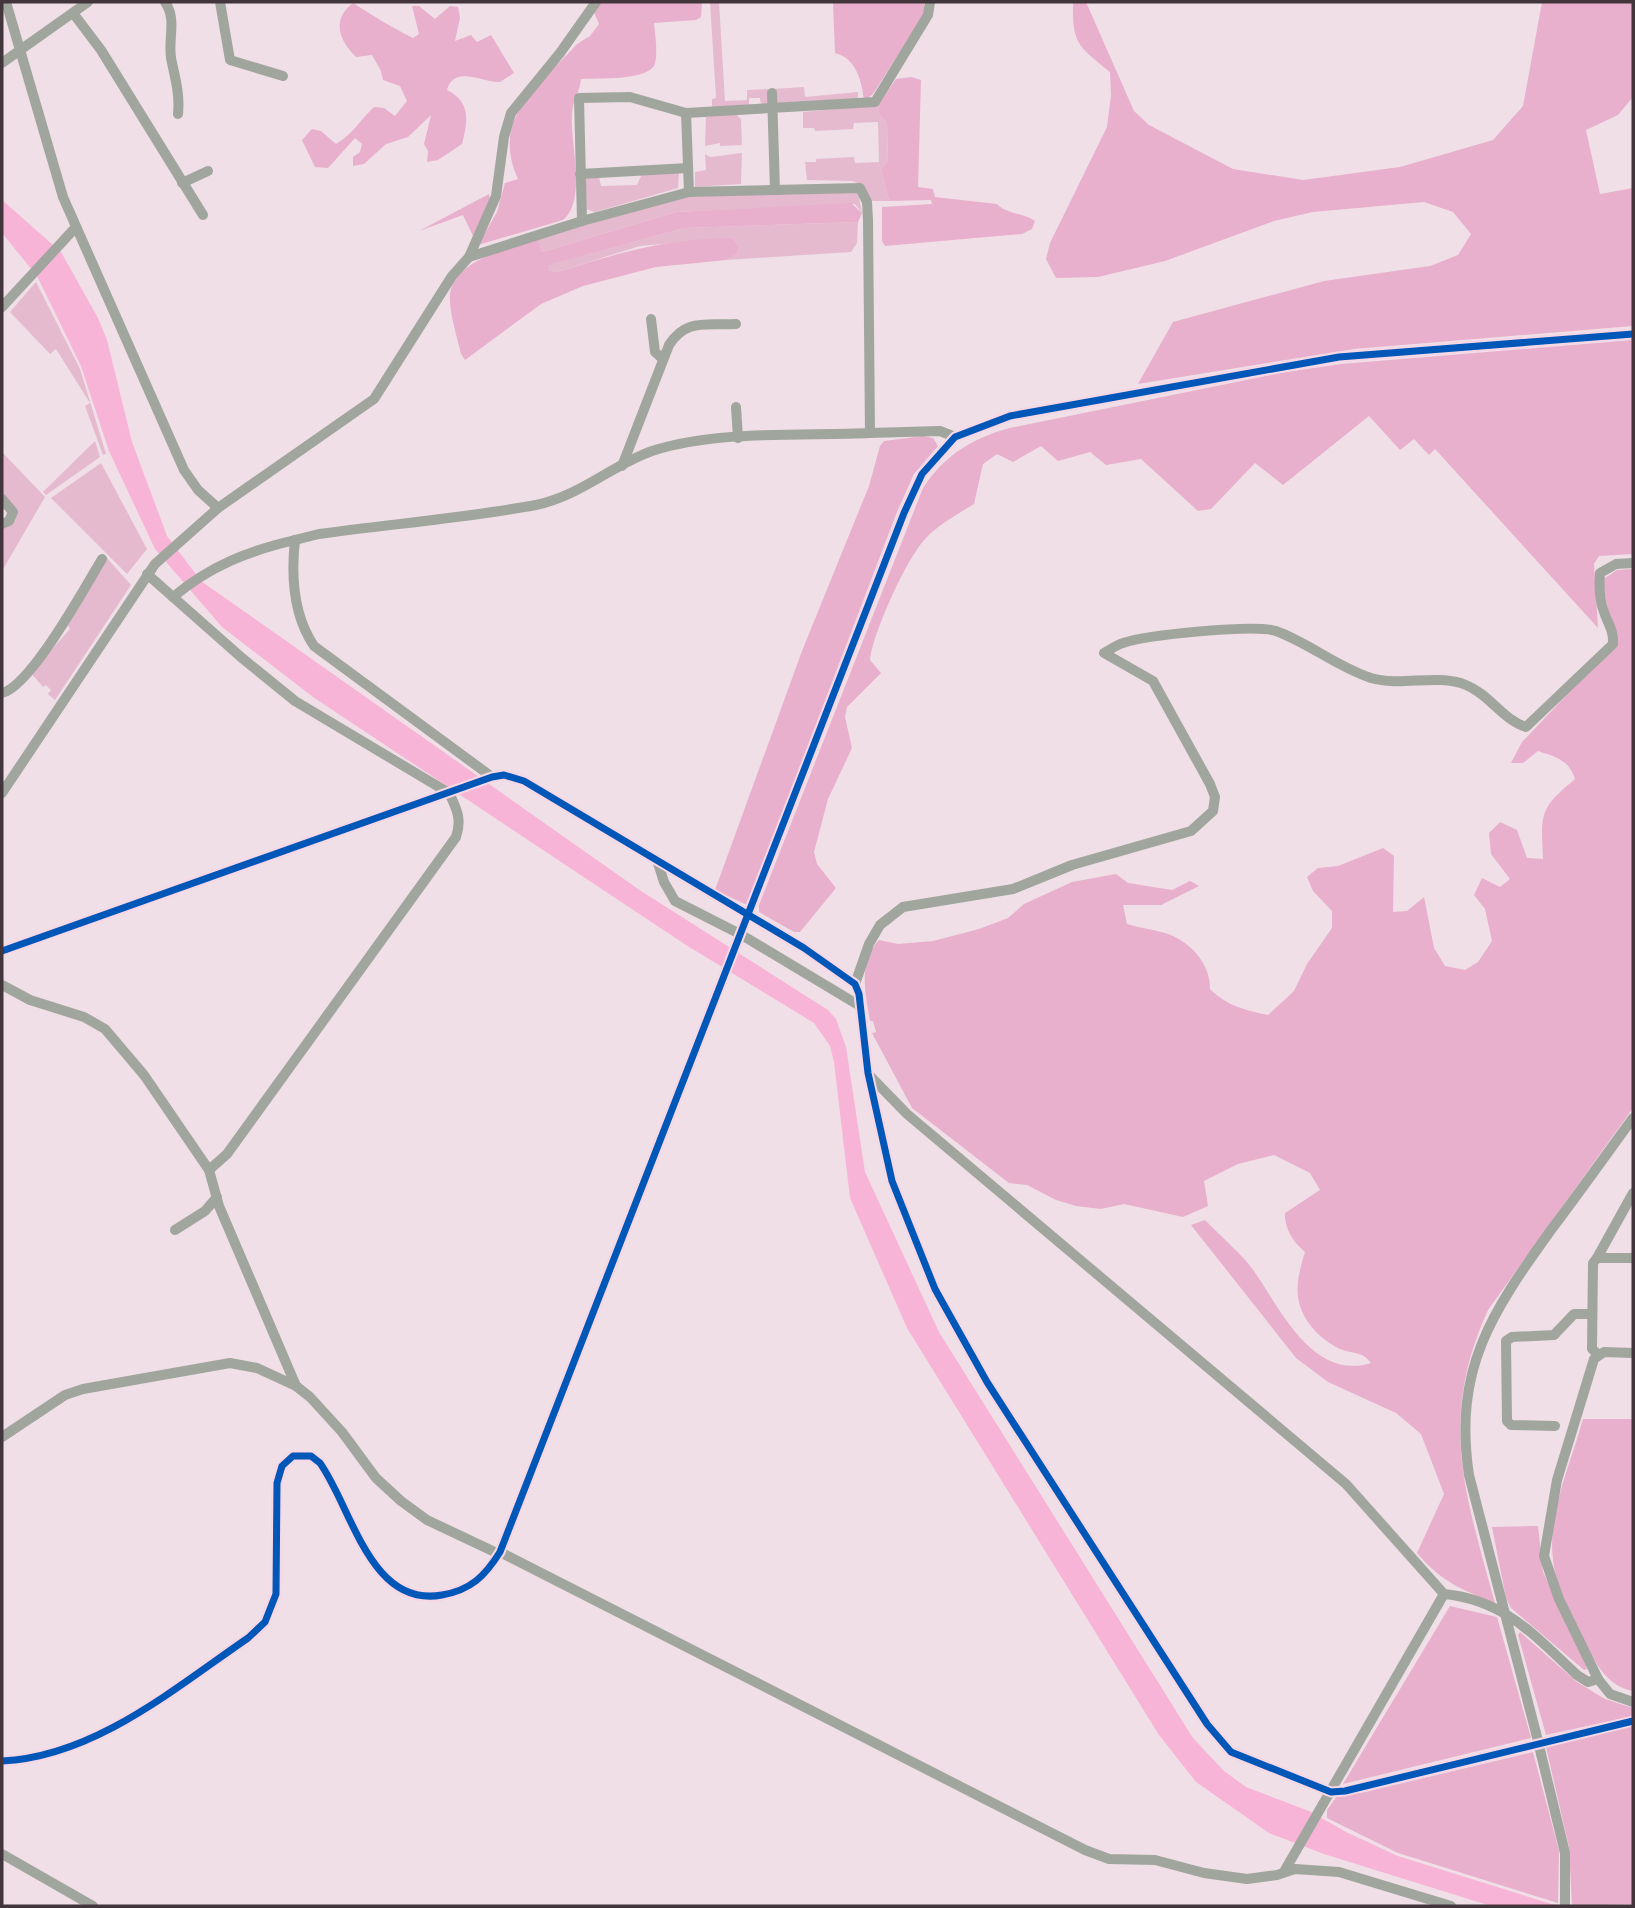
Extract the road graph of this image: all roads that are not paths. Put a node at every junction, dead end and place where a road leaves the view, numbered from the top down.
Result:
1 (6, 2) edge
2 (88, 2) edge
3 (165, 2) edge
4 (220, 2) edge
5 (596, 2) edge
6 (930, 2) edge
7 (73, 13) junction
8 (20, 52) junction
9 (2, 63) edge
10 (283, 76) dead end
11 (772, 93) dead end
12 (772, 109) junction
13 (686, 113) junction
14 (178, 114) dead end
15 (688, 168) junction
16 (208, 171) dead end
17 (580, 174) junction
18 (182, 183) junction
19 (775, 190) junction
20 (689, 192) junction
21 (203, 215) dead end
22 (582, 221) junction
23 (76, 227) junction
24 (469, 257) junction
25 (2, 307) edge
26 (652, 319) dead end
27 (736, 324) dead end
28 (1633, 334) edge
29 (663, 359) junction
30 (736, 407) dead end
31 (870, 433) junction
32 (955, 437) junction
33 (738, 438) junction
34 (622, 466) junction
35 (2, 499) edge
36 (218, 508) junction
37 (2, 524) edge
38 (295, 540) junction
39 (102, 559) dead end
40 (1633, 564) edge
41 (148, 574) junction
42 (173, 597) junction
43 (2, 693) edge
44 (488, 779) junction
45 (5, 781) edge
46 (452, 792) junction
47 (2, 793) edge
48 (657, 860) junction
49 (748, 916) junction
50 (740, 934) junction
51 (2, 951) edge
52 (855, 984) junction
53 (2, 985) edge
54 (860, 1006) junction
55 (868, 1073) junction
56 (1633, 1118) edge
57 (209, 1170) junction
58 (1633, 1193) edge
59 (216, 1197) junction
60 (175, 1230) dead end
61 (1597, 1258) junction
62 (1633, 1258) edge
63 (1592, 1314) junction
64 (282, 1352) junction
65 (1633, 1353) edge
66 (1599, 1355) junction
67 (263, 1371) junction
68 (296, 1386) junction
69 (1555, 1426) dead end
70 (2, 1437) edge
71 (500, 1553) junction
72 (1444, 1594) junction
73 (1502, 1609) junction
74 (1598, 1679) junction
75 (1633, 1702) edge
76 (1633, 1721) edge
77 (2, 1761) edge
78 (1331, 1792) junction
79 (2, 1854) edge
80 (1284, 1870) junction
81 (1565, 1905) edge
82 (93, 1906) edge
83 (1451, 1906) edge

1 - 8 street
2 - 7 street
3 - 14 street
4 - 10 street
5 - 24 street
6 - 12 street
7 - 8 street
7 - 18 street
8 - 9 street
8 - 23 street
11 - 12 street
12 - 13 street
12 - 19 street
13 - 15 street
13 - 17 street
15 - 17 street
15 - 20 street
16 - 18 street
17 - 22 street
18 - 21 street
19 - 20 street
19 - 31 street
20 - 22 street
22 - 24 street
23 - 25 street
23 - 36 street
24 - 36 street
26 - 29 street
27 - 29 street
28 - 32 street
29 - 34 street
30 - 33 street
31 - 32 street
31 - 33 street
32 - 49 street
33 - 34 street
34 - 38 street
35 - 37 street
36 - 41 street
38 - 42 street
38 - 44 street
39 - 43 street
40 - 52 street
41 - 42 street
41 - 45 street
42 - 46 street
44 - 46 street
44 - 48 street
45 - 47 street
46 - 51 street
46 - 57 street
48 - 49 street
48 - 50 street
49 - 50 street
49 - 52 street
50 - 54 street
50 - 71 street
52 - 54 street
53 - 57 street
54 - 55 street
55 - 72 street
55 - 78 street
56 - 73 street
57 - 59 street
58 - 61 street
59 - 60 street
59 - 64 street
61 - 62 street
61 - 63 street
63 - 66 street
63 - 69 street
64 - 67 street
64 - 68 street
65 - 66 street
66 - 74 street
67 - 68 street
67 - 70 street
68 - 71 street
71 - 77 street
71 - 80 street
72 - 73 street
72 - 78 street
73 - 74 street
73 - 81 street, bridge
74 - 75 street
76 - 78 street
78 - 80 street
79 - 82 street
80 - 83 street

